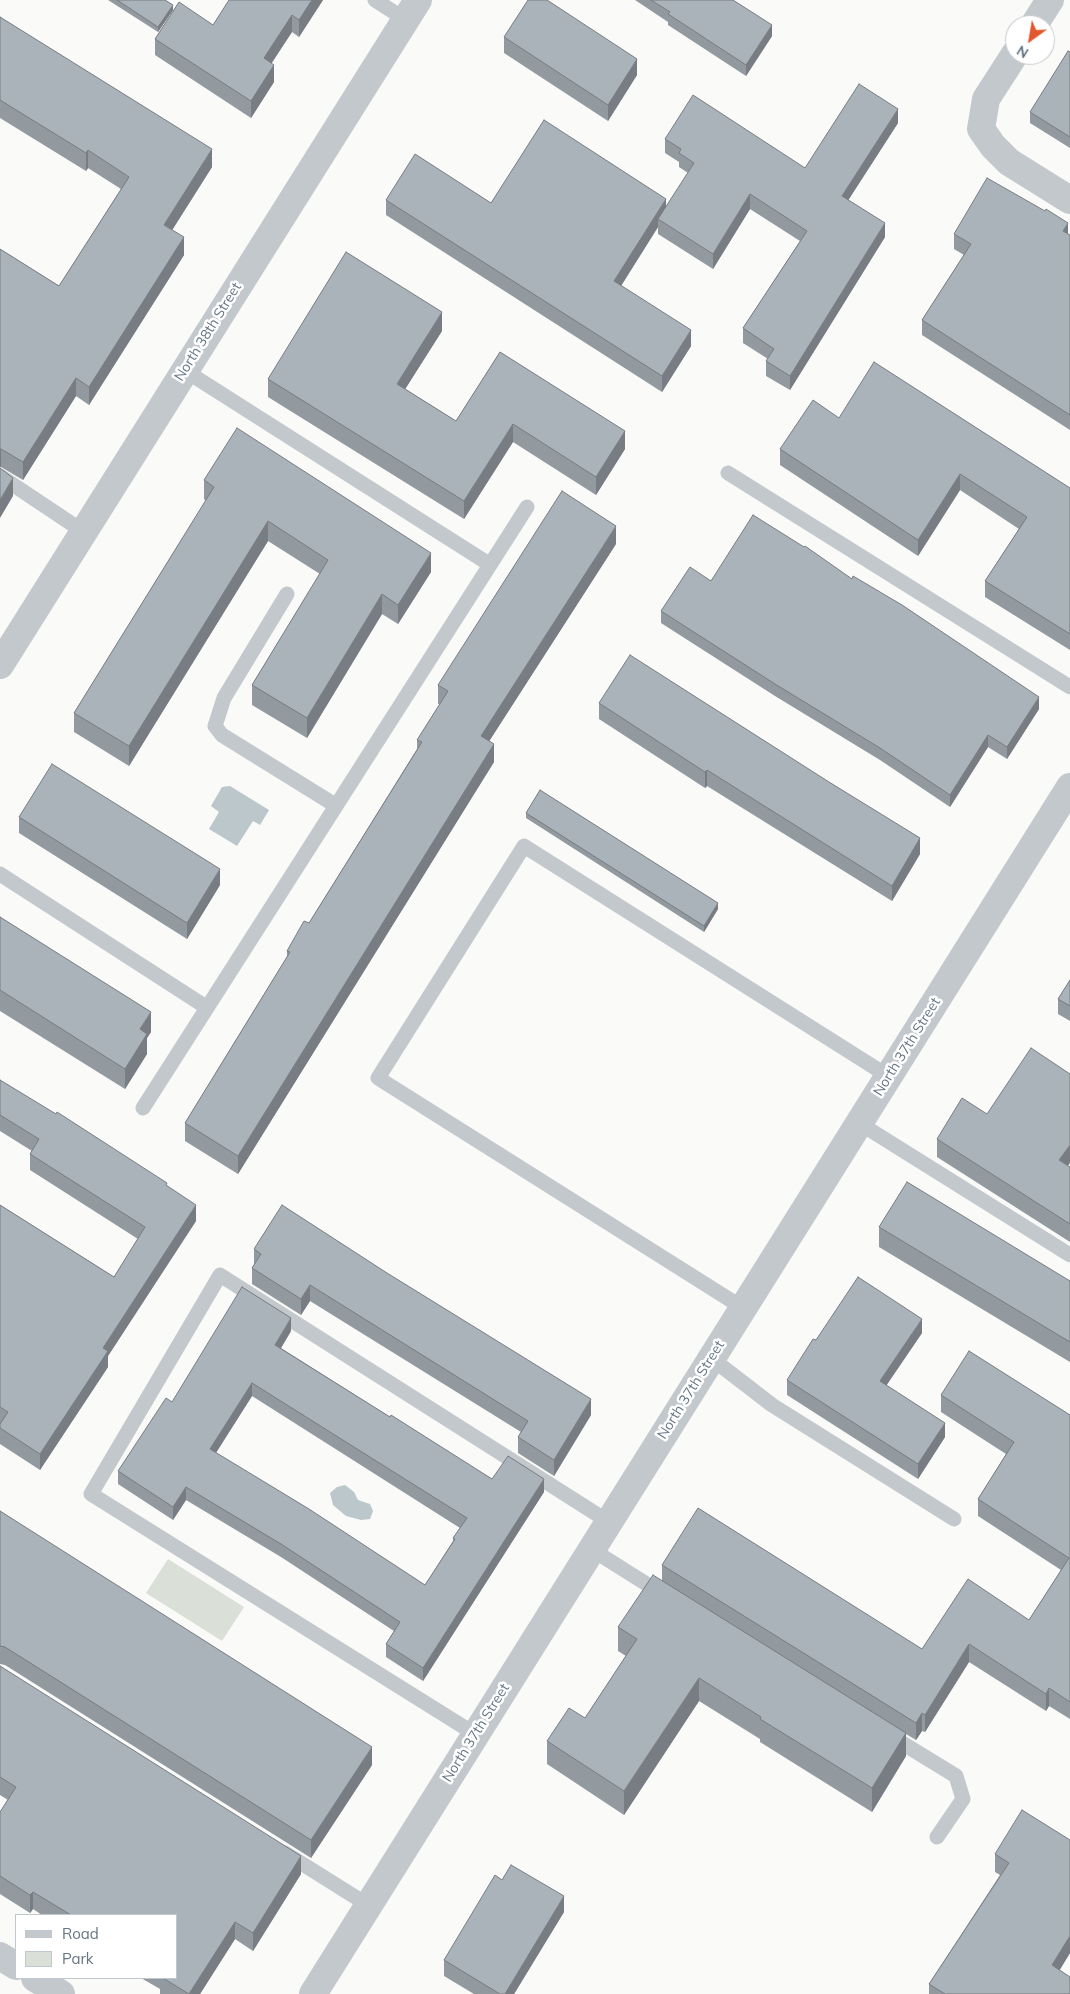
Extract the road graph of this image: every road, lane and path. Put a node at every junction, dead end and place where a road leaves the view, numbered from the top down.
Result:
1 (375, 0) edge
2 (1050, 0) edge
3 (412, 10) edge
4 (1040, 15) edge
5 (1008, 65) edge
6 (1070, 200) edge
7 (184, 370) junction
8 (728, 473) dead end
9 (0, 476) edge
10 (527, 507) dead end
11 (84, 532) junction
12 (490, 564) junction
13 (287, 594) dead end
14 (0, 665) edge
15 (1070, 687) edge
16 (1070, 787) edge
17 (335, 805) junction
18 (0, 874) edge
19 (206, 1007) junction
20 (888, 1076) junction
21 (143, 1108) dead end
22 (859, 1123) junction
23 (1070, 1255) edge
24 (743, 1308) junction
25 (711, 1358) junction
26 (954, 1519) dead end
27 (609, 1522) junction
28 (591, 1549) junction
29 (674, 1601) edge
30 (873, 1725) edge
31 (475, 1734) junction
32 (937, 1837) dead end
33 (276, 1847) edge
34 (368, 1905) junction
35 (0, 1956) edge
36 (15, 1965) edge
37 (36, 1979) edge
38 (61, 1994) edge
39 (313, 1994) edge

1 - 3 lane
2 - 4 street
3 - 7 street, North 38th Street
5 - 6 street
7 - 11 street, North 38th Street
7 - 12 lane
8 - 15 lane
9 - 11 lane
10 - 12 lane
11 - 14 street, North 38th Street
12 - 17 lane
13 - 17 lane
16 - 20 street, North 37th Street
17 - 19 lane
18 - 19 lane
19 - 21 lane
20 - 22 street, North 37th Street
20 - 24 lane
22 - 23 lane
22 - 24 street, North 37th Street
24 - 25 street, North 37th Street
25 - 26 lane
25 - 27 street, North 37th Street
27 - 28 street, North 37th Street
27 - 31 lane
28 - 29 lane
28 - 31 street, North 37th Street
30 - 32 lane
31 - 34 street, North 37th Street
33 - 34 lane
34 - 39 street, North 37th Street
35 - 36 street
37 - 38 street

